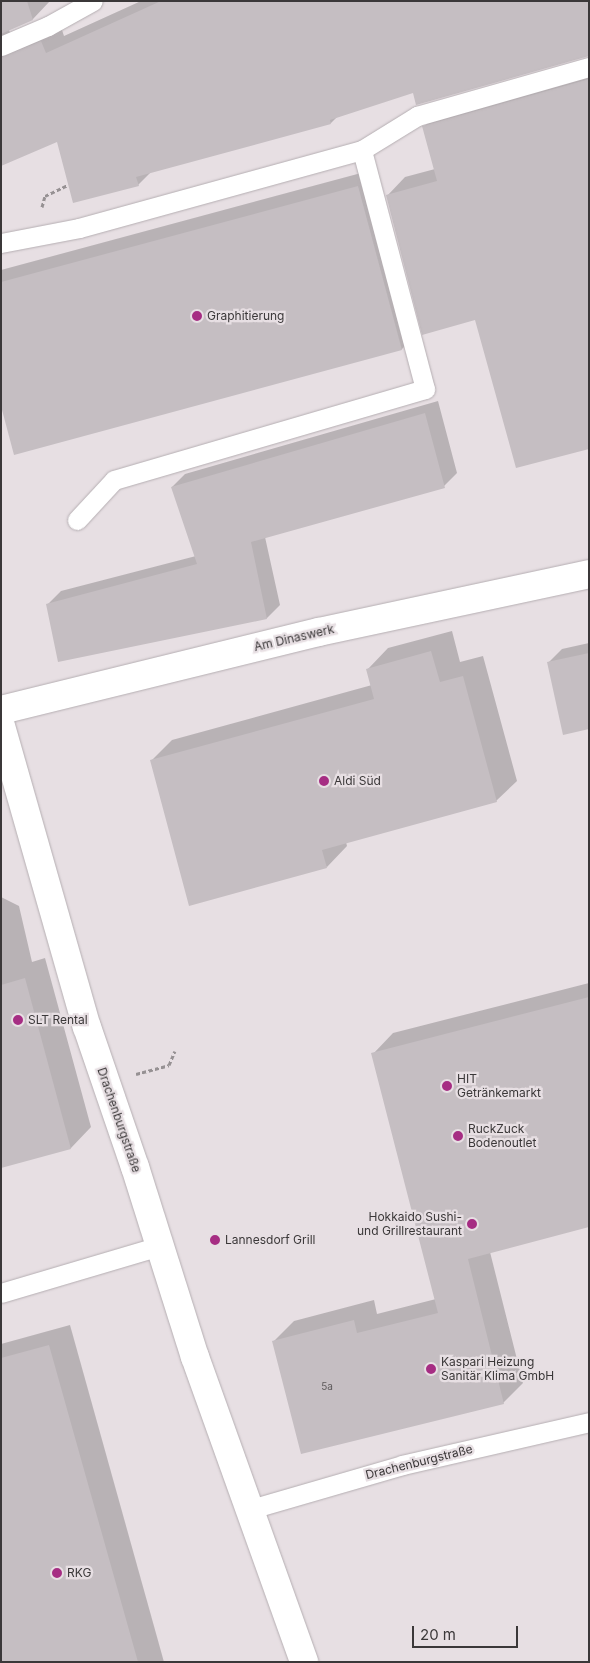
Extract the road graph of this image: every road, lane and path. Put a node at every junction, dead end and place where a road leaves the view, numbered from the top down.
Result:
1 (93, 1) edge
2 (1, 46) edge
3 (589, 67) edge
4 (362, 150) junction
5 (1, 243) edge
6 (77, 520) dead end
7 (589, 574) edge
8 (1, 710) edge
9 (1, 726) edge
10 (175, 1051) dead end
11 (106, 1082) junction
12 (160, 1246) junction
13 (1, 1293) edge
14 (589, 1422) edge
15 (251, 1509) junction
16 (304, 1662) edge

1 - 2 lane
3 - 4 lane
4 - 5 lane
4 - 6 lane
7 - 8 street, Am Dinaswerk
9 - 11 street, Drachenburgstraße
10 - 11 path
11 - 12 street, Drachenburgstraße
12 - 13 lane
12 - 15 street, Drachenburgstraße
14 - 15 lane, Drachenburgstraße
15 - 16 street, Drachenburgstraße

